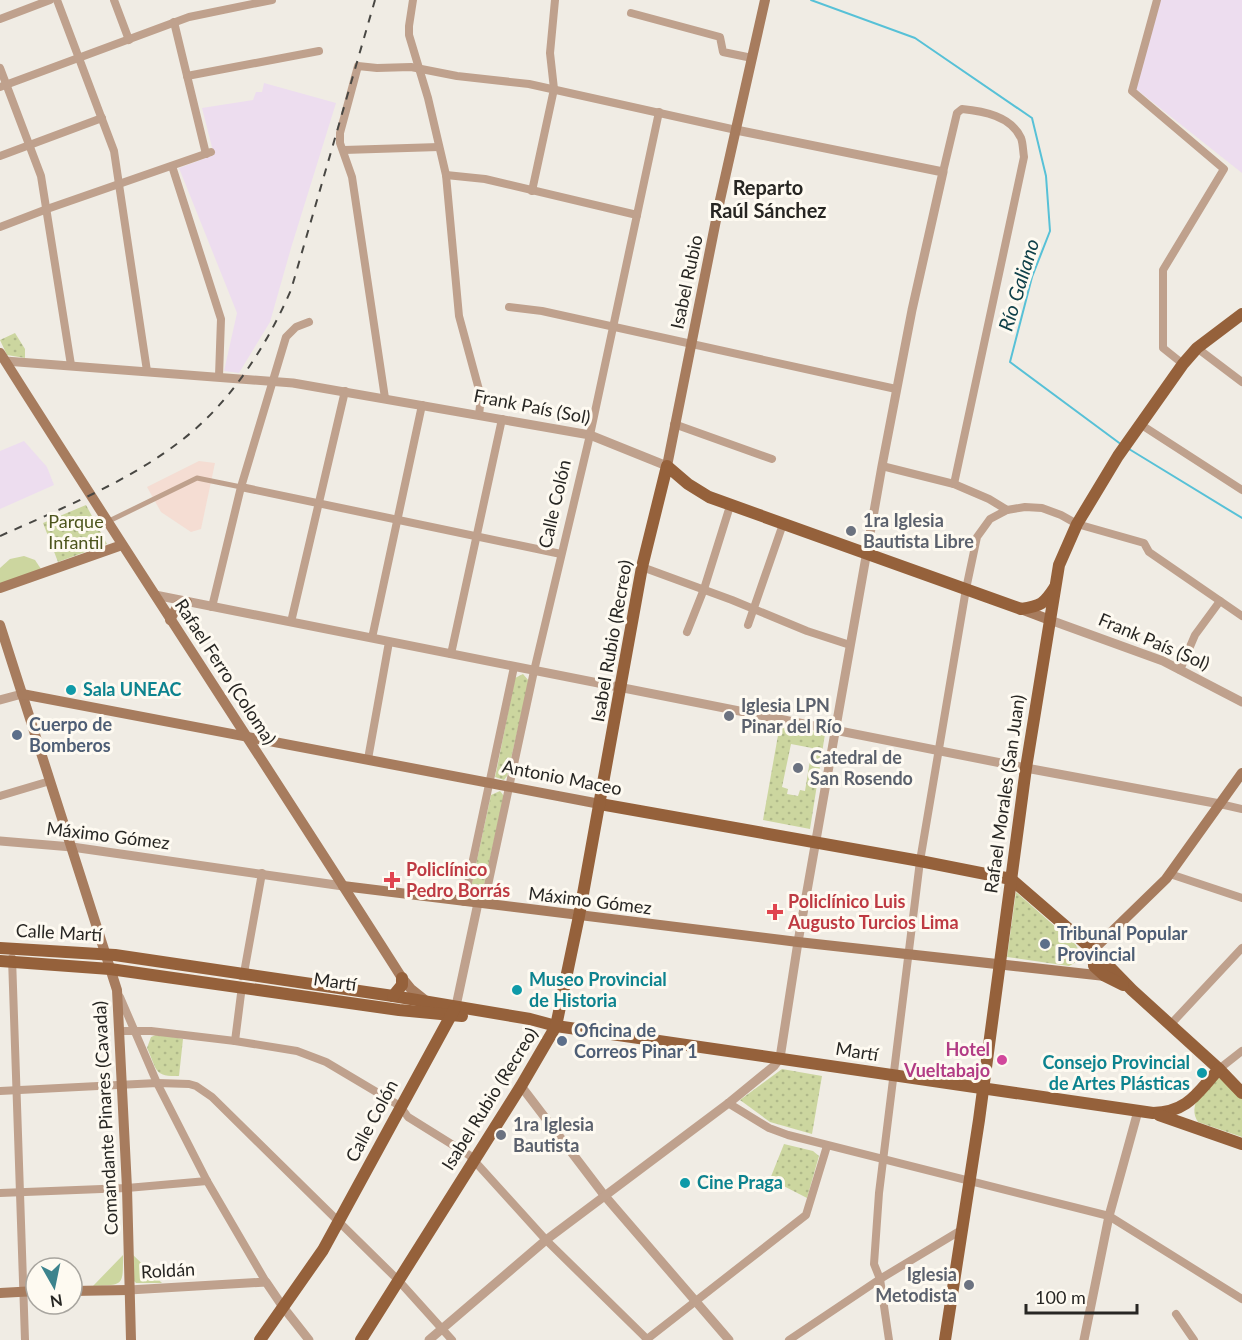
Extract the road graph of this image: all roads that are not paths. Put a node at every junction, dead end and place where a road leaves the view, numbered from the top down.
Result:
1 (50, 0) edge
2 (57, 0) edge
3 (114, 0) edge
4 (272, 0) edge
5 (413, 0) edge
6 (555, 0) edge
7 (765, 0) edge
8 (1157, 0) edge
9 (631, 13) dead end
10 (0, 19) edge
11 (174, 22) junction
12 (129, 40) junction
13 (319, 51) dead end
14 (752, 58) junction
15 (79, 59) junction
16 (0, 68) edge
17 (420, 69) junction
18 (187, 76) junction
19 (3, 86) edge
20 (554, 88) junction
21 (659, 112) junction
22 (102, 118) junction
23 (736, 130) junction
24 (29, 145) junction
25 (439, 147) junction
26 (344, 150) junction
27 (0, 156) edge
28 (172, 166) junction
29 (943, 171) junction
30 (446, 175) junction
31 (117, 184) junction
32 (532, 191) junction
33 (47, 209) junction
34 (637, 214) junction
35 (0, 227) edge
36 (509, 307) dead end
37 (1242, 314) edge
38 (309, 322) dead end
39 (612, 327) junction
40 (691, 344) junction
41 (1197, 348) junction
42 (2, 359) edge
43 (1183, 364) junction
44 (71, 365) junction
45 (147, 371) junction
46 (219, 376) junction
47 (273, 380) junction
48 (1242, 382) edge
49 (896, 389) junction
50 (345, 391) junction
51 (385, 398) junction
52 (422, 405) junction
53 (479, 415) junction
54 (502, 418) junction
55 (674, 424) junction
56 (1140, 424) junction
57 (590, 435) junction
58 (772, 459) dead end
59 (667, 466) junction
60 (882, 466) junction
61 (954, 484) junction
62 (242, 487) junction
63 (1242, 490) edge
64 (318, 503) junction
65 (730, 506) junction
66 (1007, 510) junction
67 (397, 520) junction
68 (107, 522) junction
69 (783, 524) junction
70 (1077, 524) junction
71 (476, 536) junction
72 (122, 545) junction
73 (866, 552) junction
74 (561, 554) junction
75 (642, 567) junction
76 (1055, 587) junction
77 (0, 588) edge
78 (704, 589) junction
79 (966, 590) junction
80 (155, 595) junction
81 (1220, 601) junction
82 (187, 602) junction
83 (212, 607) junction
84 (755, 609) junction
85 (1021, 609) junction
86 (1242, 616) edge
87 (170, 620) junction
88 (1050, 620) junction
89 (291, 622) junction
90 (0, 625) edge
91 (748, 625) dead end
92 (687, 632) dead end
93 (372, 638) junction
94 (389, 642) junction
95 (850, 645) junction
96 (451, 654) junction
97 (514, 667) junction
98 (1180, 669) junction
99 (534, 671) junction
100 (622, 687) junction
101 (22, 694) junction
102 (0, 700) edge
103 (1242, 702) edge
104 (230, 712) junction
105 (834, 729) junction
106 (221, 732) junction
107 (246, 737) junction
108 (274, 742) junction
109 (938, 751) junction
110 (261, 757) junction
111 (368, 759) junction
112 (1026, 768) junction
113 (1242, 773) edge
114 (50, 781) junction
115 (489, 783) junction
116 (510, 788) junction
117 (0, 796) edge
118 (600, 804) junction
119 (1220, 804) junction
120 (1242, 809) edge
121 (0, 841) edge
122 (816, 843) junction
123 (72, 847) junction
124 (920, 861) junction
125 (262, 873) junction
126 (1170, 874) junction
127 (1011, 879) junction
128 (343, 886) junction
129 (1242, 898) edge
130 (464, 902) junction
131 (481, 904) junction
132 (579, 916) junction
133 (798, 942) junction
134 (6, 948) edge
135 (1242, 948) edge
136 (1093, 950) junction
137 (908, 954) junction
138 (111, 955) junction
139 (6, 962) edge
140 (1000, 965) junction
141 (110, 969) junction
142 (244, 973) junction
143 (1105, 976) junction
144 (402, 978) junction
145 (242, 987) junction
146 (117, 990) junction
147 (1132, 990) junction
148 (410, 994) junction
149 (393, 996) junction
150 (399, 1010) junction
151 (450, 1011) junction
152 (1170, 1025) junction
153 (556, 1026) junction
154 (120, 1031) junction
155 (134, 1031) junction
156 (151, 1031) junction
157 (235, 1041) junction
158 (141, 1044) junction
159 (1242, 1051) edge
160 (780, 1058) junction
161 (1219, 1069) junction
162 (893, 1075) junction
163 (157, 1083) junction
164 (122, 1086) junction
165 (521, 1086) junction
166 (983, 1089) junction
167 (0, 1091) edge
168 (18, 1091) junction
169 (1242, 1093) edge
170 (728, 1102) junction
171 (400, 1106) junction
172 (1184, 1106) junction
173 (1138, 1111) junction
174 (1153, 1113) junction
175 (1190, 1125) junction
176 (1242, 1144) edge
177 (827, 1146) junction
178 (883, 1159) junction
179 (473, 1161) junction
180 (970, 1180) junction
181 (207, 1181) junction
182 (127, 1188) junction
183 (21, 1192) junction
184 (0, 1193) edge
185 (604, 1195) junction
186 (1109, 1216) junction
187 (338, 1223) junction
188 (963, 1228) junction
189 (546, 1240) junction
190 (880, 1279) junction
191 (398, 1280) junction
192 (266, 1282) junction
193 (129, 1290) junction
194 (84, 1291) edge
195 (23, 1292) junction
196 (0, 1293) edge
197 (1242, 1299) edge
198 (694, 1301) junction
199 (283, 1307) junction
200 (1176, 1314) dead end
201 (442, 1328) junction
202 (25, 1340) edge
203 (131, 1340) edge
204 (260, 1340) edge
205 (309, 1340) edge
206 (361, 1340) edge
207 (429, 1340) edge
208 (452, 1340) edge
209 (647, 1340) edge
210 (729, 1340) edge
211 (789, 1340) edge
212 (889, 1340) edge
213 (945, 1340) edge
214 (1084, 1340) edge
215 (1194, 1340) edge

1 - 10 street
2 - 15 street
3 - 12 street
4 - 11 street
5 - 17 street
6 - 20 street
7 - 14 main road, Isabel Rubio
8 - 43 street
9 - 14 street
11 - 12 street
11 - 18 street
12 - 15 street
13 - 18 street
14 - 23 main road, Isabel Rubio
15 - 19 street
15 - 22 street
16 - 19 street
17 - 20 street
17 - 25 street
17 - 26 street
18 - 28 street
19 - 24 street
20 - 21 street
20 - 32 street
21 - 23 street
21 - 34 street, Calle Colón
22 - 24 street
22 - 31 street
23 - 29 street
23 - 40 main road, Isabel Rubio
24 - 27 street
24 - 33 street
25 - 26 street
25 - 30 street
26 - 51 street
28 - 31 street
28 - 46 street
29 - 49 street
29 - 61 street
30 - 32 street
30 - 53 street
31 - 33 street
31 - 45 street
32 - 34 street
33 - 35 street
33 - 44 street
34 - 39 street, Calle Colón
36 - 39 street
37 - 41 main road, Rafael Morales (San Juan)
38 - 47 street
39 - 40 street
39 - 57 street, Calle Colón
40 - 49 street
40 - 55 main road, Isabel Rubio
41 - 43 main road, Rafael Morales (San Juan)
41 - 48 street
42 - 44 street, Frank País (Sol)
42 - 68 main road, Rafael Ferro (Coloma)
43 - 56 main road, Rafael Morales (San Juan)
44 - 45 street, Frank País (Sol)
45 - 46 street, Frank País (Sol)
46 - 47 street, Frank País (Sol)
47 - 50 street, Frank País (Sol)
47 - 62 street
49 - 60 street
50 - 51 street, Frank País (Sol)
50 - 64 street
51 - 52 street, Frank País (Sol)
52 - 53 street, Frank País (Sol)
52 - 67 street
53 - 54 street, Frank País (Sol)
54 - 57 street, Frank País (Sol)
54 - 71 street
55 - 58 street
55 - 59 main road, Isabel Rubio
56 - 63 street
56 - 70 main road, Rafael Morales (San Juan)
57 - 59 street, Frank País (Sol)
57 - 74 street, Calle Colón
59 - 65 main road, Frank País (Sol)
59 - 75 main road, Isabel Rubio (Recreo)
60 - 61 street
60 - 73 street
61 - 66 street
62 - 64 street
62 - 68 street
62 - 83 street
64 - 67 street
64 - 89 street
65 - 69 main road, Frank País (Sol)
65 - 78 street
66 - 70 street
66 - 79 street
67 - 71 street
67 - 93 street
68 - 72 main road, Rafael Ferro (Coloma)
69 - 73 main road, Frank País (Sol)
69 - 84 street
70 - 76 main road, Rafael Morales (San Juan)
70 - 81 street
71 - 74 street
71 - 96 street
72 - 77 main road
72 - 80 main road, Rafael Ferro (Coloma)
73 - 79 main road, Frank País (Sol)
73 - 95 street
74 - 99 street, Calle Colón
75 - 78 street
75 - 100 main road, Isabel Rubio (Recreo)
76 - 85 main road
76 - 88 main road, Rafael Morales (San Juan)
78 - 84 street
78 - 92 street
79 - 85 main road, Frank País (Sol)
79 - 109 street
80 - 82 street
80 - 87 main road, Rafael Ferro (Coloma)
81 - 86 street
81 - 98 street
82 - 83 street
82 - 87 main road
83 - 89 street
84 - 91 street
84 - 95 street
85 - 88 main road
87 - 104 main road, Rafael Ferro (Coloma)
88 - 98 street, Frank País (Sol)
88 - 112 main road, Rafael Morales (San Juan)
89 - 93 street
90 - 101 main road, Comandante Pinares (Cavada)
93 - 94 street
94 - 96 street
94 - 111 street
95 - 105 street
96 - 97 street
97 - 99 street
97 - 115 street
98 - 103 street, Frank País (Sol)
99 - 100 street
99 - 116 street, Calle Colón
100 - 105 street
100 - 118 main road, Isabel Rubio (Recreo)
101 - 102 street, Antonio Maceo
101 - 106 main road, Antonio Maceo
101 - 114 main road, Comandante Pinares (Cavada)
104 - 106 main road
104 - 107 main road, Rafael Ferro (Coloma)
105 - 109 street
105 - 122 street
106 - 107 main road, Antonio Maceo
107 - 108 main road, Antonio Maceo
107 - 110 main road, Rafael Ferro (Coloma)
108 - 110 main road
108 - 111 main road, Antonio Maceo
109 - 112 street
109 - 124 street
110 - 128 main road, Rafael Ferro (Coloma)
111 - 115 main road, Antonio Maceo
112 - 119 street
112 - 127 main road, Rafael Morales (San Juan)
113 - 119 main road
114 - 117 street
114 - 123 main road, Comandante Pinares (Cavada)
115 - 116 main road, Antonio Maceo
115 - 130 street
116 - 118 main road, Antonio Maceo
116 - 131 street, Calle Colón
118 - 122 main road, Antonio Maceo
118 - 132 main road, Isabel Rubio (Recreo)
119 - 120 street
119 - 126 main road
121 - 123 street, Máximo Gómez
122 - 124 main road, Antonio Maceo
122 - 133 street
123 - 125 street, Máximo Gómez
123 - 138 main road, Comandante Pinares (Cavada)
124 - 127 main road, Antonio Maceo
124 - 137 street
125 - 128 street, Máximo Gómez
125 - 142 street
126 - 129 street
126 - 136 main road
127 - 136 main road, Antonio Maceo
127 - 140 main road, Rafael Morales (San Juan)
128 - 130 main road, Máximo Gómez
128 - 144 main road, Rafael Ferro (Coloma)
130 - 131 main road, Máximo Gómez
131 - 132 main road, Máximo Gómez
131 - 151 street, Calle Colón
132 - 133 main road, Máximo Gómez
132 - 153 main road, Isabel Rubio (Recreo)
133 - 137 main road, Máximo Gómez
133 - 160 street
134 - 138 main road, Calle Martí
134 - 139 street
135 - 152 street
136 - 143 main road, Antonio Maceo
136 - 147 main road, Antonio Maceo
137 - 140 main road, Máximo Gómez
137 - 162 street
138 - 141 main road, Comandante Pinares (Cavada)
138 - 142 main road, Martí
139 - 141 main road, Calle Martí
139 - 168 street
140 - 143 main road, Máximo Gómez
140 - 166 main road, Rafael Morales (San Juan)
141 - 145 main road, Martí
141 - 146 main road, Comandante Pinares (Cavada)
142 - 145 street
142 - 149 main road, Martí
143 - 147 main road, Antonio Maceo
144 - 148 main road, Rafael Ferro (Coloma)
144 - 149 main road
145 - 150 main road, Martí
145 - 157 street
146 - 154 main road, Comandante Pinares (Cavada)
146 - 155 street
147 - 152 main road, Antonio Maceo
148 - 149 main road, Martí
148 - 150 main road
148 - 151 main road, Martí
150 - 151 main road, Martí
151 - 153 main road, Martí
151 - 171 main road, Calle Colón
152 - 161 main road, Antonio Maceo
153 - 160 main road, Martí
153 - 165 main road, Isabel Rubio (Recreo)
154 - 155 street
154 - 164 main road, Comandante Pinares (Cavada)
155 - 156 street
155 - 158 street
156 - 157 street
156 - 158 street
157 - 171 street
158 - 163 street
159 - 161 street
160 - 162 main road, Martí
160 - 170 street
161 - 169 main road, Antonio Maceo
161 - 172 main road
162 - 166 main road, Martí
162 - 178 street
163 - 164 street
163 - 181 street
163 - 187 street
164 - 168 street
164 - 182 main road, Comandante Pinares (Cavada)
165 - 179 main road, Isabel Rubio (Recreo)
165 - 185 street
166 - 173 main road, Martí
166 - 180 main road, Rafael Morales (San Juan)
167 - 168 street
168 - 183 street
170 - 177 street
170 - 185 street
171 - 179 street
171 - 187 main road, Calle Colón
172 - 174 main road
172 - 175 main road
173 - 174 main road, Martí
173 - 186 street
174 - 175 main road
175 - 176 main road
177 - 178 street
177 - 198 street
178 - 180 street
178 - 190 street
179 - 189 street
179 - 191 main road, Isabel Rubio (Recreo)
180 - 186 street
180 - 188 main road, Rafael Morales (San Juan)
181 - 182 street
181 - 192 street
182 - 183 street
182 - 193 main road, Comandante Pinares (Cavada)
183 - 184 street
183 - 195 street
185 - 189 street
185 - 198 street
186 - 197 street
186 - 214 street
187 - 191 street
187 - 199 main road, Calle Colón
188 - 190 street
188 - 213 main road, Rafael Morales (San Juan)
189 - 201 street
189 - 209 street
190 - 211 street
190 - 212 street
191 - 201 street
191 - 206 main road, Isabel Rubio (Recreo)
192 - 193 street, Roldán
192 - 199 street
193 - 194 main road, Roldán
193 - 203 main road, Comandante Pinares (Cavada)
195 - 196 main road
195 - 202 street
198 - 209 street
198 - 210 street
199 - 204 main road, Calle Colón
199 - 205 street
200 - 215 street
201 - 207 street
201 - 208 street

